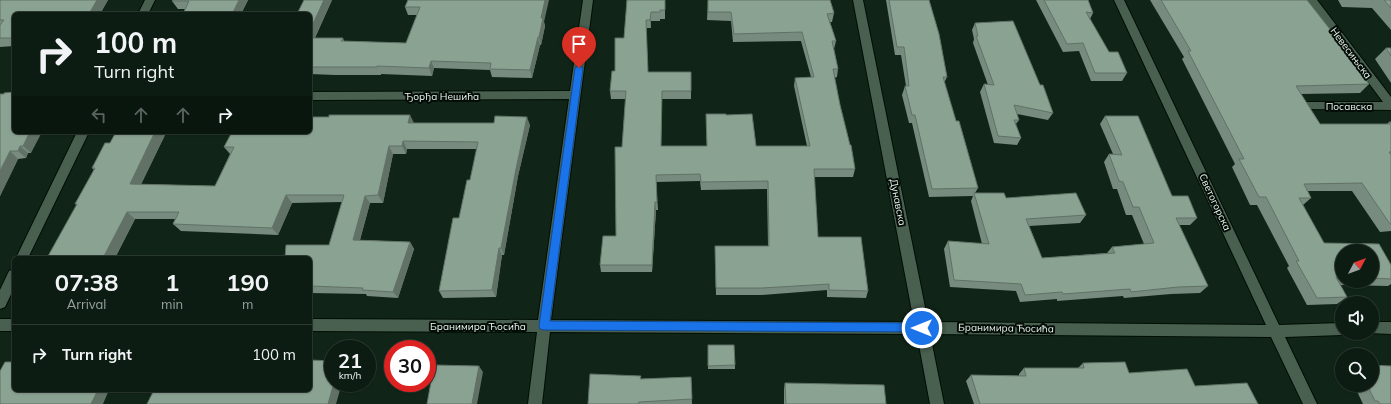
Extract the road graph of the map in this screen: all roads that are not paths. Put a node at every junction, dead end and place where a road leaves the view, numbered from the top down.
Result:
1 (150, 0) edge
2 (588, 0) edge
3 (858, 0) edge
4 (1119, 0) edge
5 (1312, 0) edge
6 (144, 12) edge
7 (575, 95) junction
8 (312, 96) edge
9 (1391, 105) edge
10 (1307, 106) edge
11 (82, 134) edge
12 (23, 256) edge
13 (12, 278) edge
14 (0, 303) edge
15 (0, 325) edge
16 (12, 325) edge
17 (312, 326) edge
18 (544, 326) junction
19 (922, 328) junction
20 (1379, 328) edge
21 (1391, 328) edge
22 (1335, 329) edge
23 (1276, 331) junction
24 (535, 404) edge
25 (937, 404) edge
26 (1310, 404) edge

1 - 6 street
2 - 7 street
3 - 19 street, Дунавска
4 - 23 street, Светогорска
5 - 9 street, Невесињска
7 - 8 street, Ђорђа Нешића
7 - 18 street
9 - 10 street, Посавска
11 - 12 street
13 - 14 street
15 - 16 street
17 - 18 street, Бранимира Ћосића
18 - 19 street, Бранимира Ћосића
18 - 24 street
19 - 23 street, Бранимира Ћосића
19 - 25 street, Дунавска
20 - 21 street
22 - 23 street, Бранимира Ћосића
23 - 26 street, Светогорска

